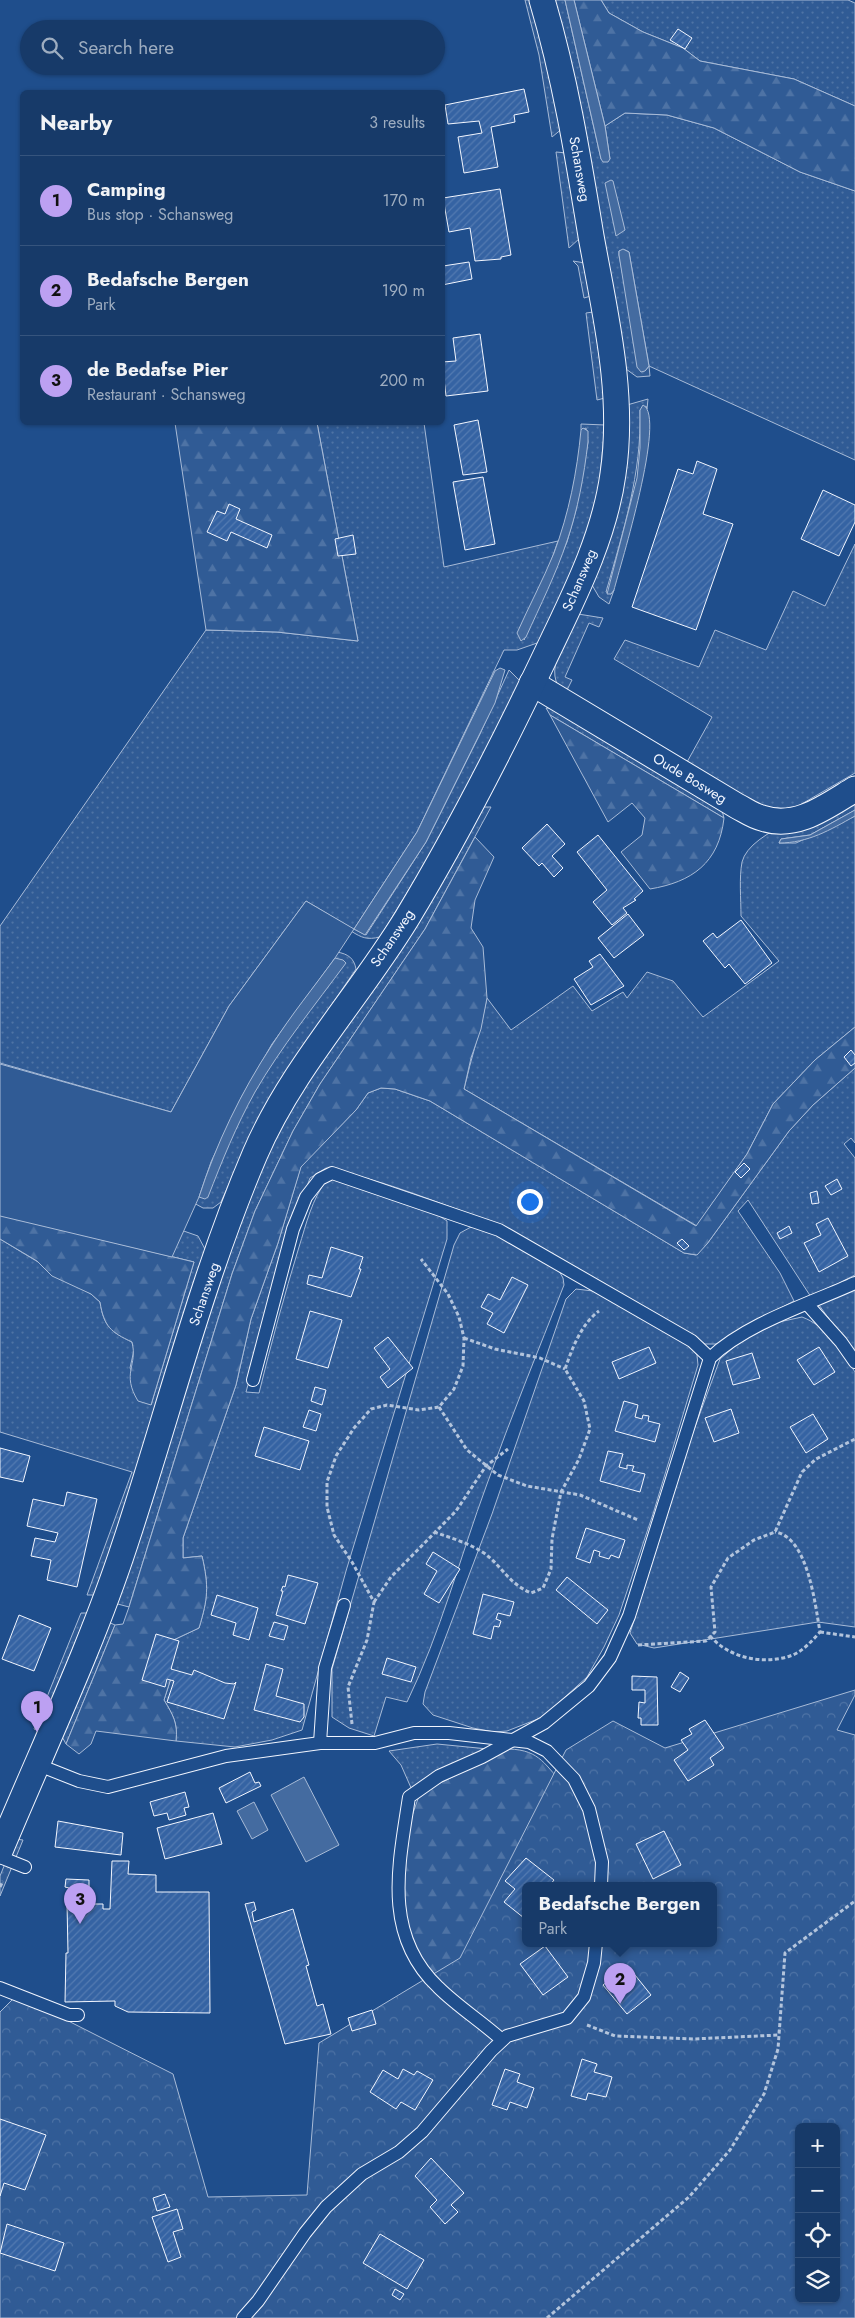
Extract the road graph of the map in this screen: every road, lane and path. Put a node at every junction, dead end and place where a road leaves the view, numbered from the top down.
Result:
1 (542, 0) edge
2 (532, 683) junction
3 (855, 789) edge
4 (421, 1258) dead end
5 (855, 1283) edge
6 (616, 1298) junction
7 (808, 1305) junction
8 (464, 1338) junction
9 (710, 1358) junction
10 (855, 1362) edge
11 (565, 1369) junction
12 (253, 1380) dead end
13 (439, 1407) junction
14 (855, 1439) edge
15 (508, 1449) dead end
16 (486, 1466) junction
17 (561, 1492) junction
18 (656, 1530) junction
19 (434, 1532) junction
20 (775, 1532) junction
21 (374, 1602) junction
22 (344, 1605) dead end
23 (820, 1632) junction
24 (710, 1636) junction
25 (855, 1637) edge
26 (613, 1651) junction
27 (510, 1740) junction
28 (320, 1743) junction
29 (354, 1745) junction
30 (36, 1764) junction
31 (0, 1851) edge
32 (0, 1857) edge
33 (25, 1868) dead end
34 (601, 1882) edge
35 (855, 1901) edge
36 (596, 1947) edge
37 (0, 1988) edge
38 (78, 2015) dead end
39 (567, 2018) junction
40 (779, 2035) junction
41 (502, 2040) junction
42 (243, 2318) edge
43 (547, 2318) edge

1 - 2 street, Schansweg
2 - 3 street, Oude Bosweg
2 - 30 street, Schansweg
4 - 8 path
5 - 7 lane
6 - 9 lane
6 - 11 path
6 - 12 lane
7 - 9 lane
7 - 10 lane
8 - 11 path
8 - 13 path
9 - 18 lane
11 - 17 path
13 - 16 path
13 - 21 path
14 - 20 path
15 - 16 path
16 - 17 path
16 - 19 path
17 - 18 path
17 - 19 path
18 - 26 lane
19 - 21 path
20 - 23 path
20 - 24 path
21 - 29 path
22 - 28 lane
23 - 24 path
23 - 25 path
24 - 26 path
26 - 27 lane
27 - 29 lane
27 - 34 lane
27 - 41 lane
28 - 29 lane
28 - 30 lane
30 - 31 street, Schansweg
32 - 33 lane
35 - 40 path
36 - 39 lane
37 - 38 lane
39 - 40 path
39 - 41 lane
40 - 43 path
41 - 42 lane

